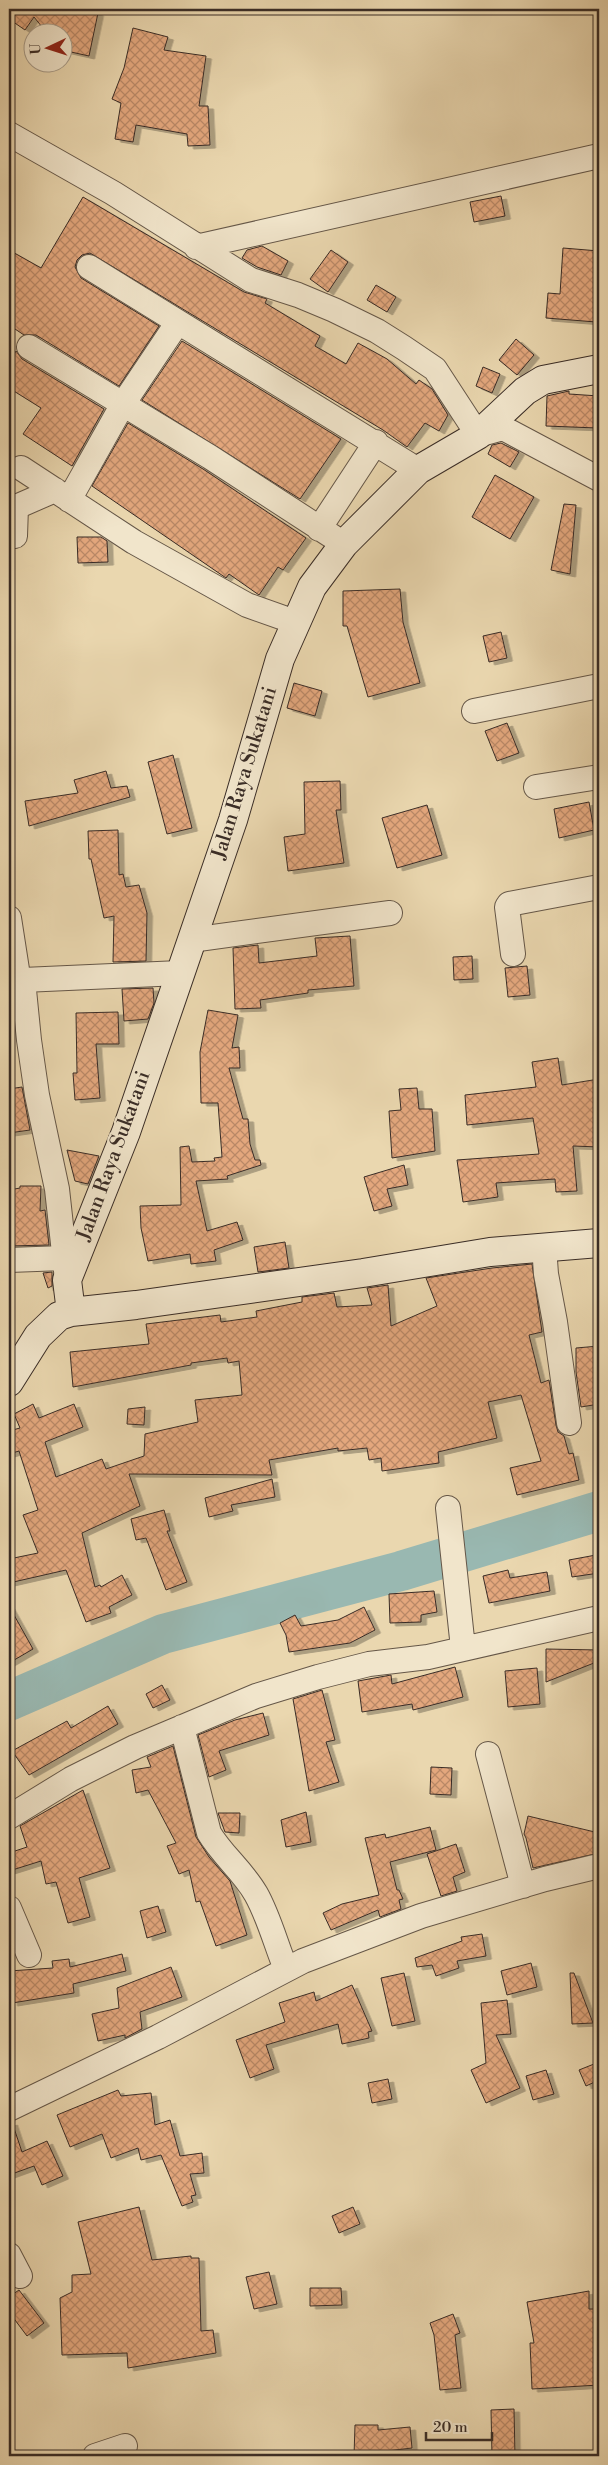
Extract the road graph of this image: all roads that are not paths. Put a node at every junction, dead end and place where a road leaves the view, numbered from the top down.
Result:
1 (9, 134) edge
2 (599, 156) edge
3 (196, 247) junction
4 (90, 268) dead end
5 (178, 322) junction
6 (29, 347) dead end
7 (599, 369) edge
8 (123, 404) junction
9 (478, 435) junction
10 (376, 442) junction
11 (21, 468) dead end
12 (418, 470) junction
13 (599, 479) edge
14 (62, 495) junction
15 (319, 529) junction
16 (9, 537) edge
17 (344, 544) junction
18 (295, 622) junction
19 (599, 686) edge
20 (474, 711) dead end
21 (599, 777) edge
22 (536, 788) dead end
23 (599, 887) edge
24 (390, 913) dead end
25 (9, 918) edge
26 (191, 940) junction
27 (513, 954) dead end
28 (180, 973) junction
29 (23, 980) junction
30 (599, 1243) edge
31 (544, 1246) junction
32 (9, 1260) edge
33 (66, 1269) junction
34 (71, 1312) junction
35 (9, 1382) edge
36 (569, 1423) dead end
37 (448, 1508) dead end
38 (599, 1618) edge
39 (463, 1648) junction
40 (182, 1727) junction
41 (488, 1754) dead end
42 (9, 1817) edge
43 (599, 1866) edge
44 (523, 1886) junction
45 (9, 1908) edge
46 (28, 1954) dead end
47 (286, 1969) junction
48 (9, 2109) edge
49 (9, 2255) edge
50 (20, 2276) dead end
51 (126, 2446) dead end
52 (95, 2456) edge

1 - 3 street
2 - 3 street
3 - 9 street
4 - 5 street
5 - 8 street
5 - 10 street
6 - 8 street
7 - 9 street, Jalan Raya Sukatani
8 - 14 street
8 - 15 street
9 - 12 street, Jalan Raya Sukatani
9 - 13 street
10 - 12 street
10 - 15 street
11 - 14 street
12 - 17 street, Jalan Raya Sukatani
14 - 16 street
14 - 18 street
15 - 17 street
17 - 18 street, Jalan Raya Sukatani
18 - 26 street, Jalan Raya Sukatani
19 - 20 street
21 - 22 street
23 - 27 street
24 - 26 street
25 - 29 street
26 - 28 street, Jalan Raya Sukatani
28 - 29 street
28 - 33 street, Jalan Raya Sukatani
29 - 33 street
30 - 31 street
31 - 34 street
31 - 36 street
32 - 33 street
33 - 34 street, Jalan Raya Sukatani
34 - 35 street
37 - 39 street
38 - 39 street
39 - 40 street
40 - 42 street
40 - 47 street
41 - 44 street
43 - 44 street
44 - 47 street
45 - 46 street
47 - 48 street
49 - 50 street
51 - 52 street

